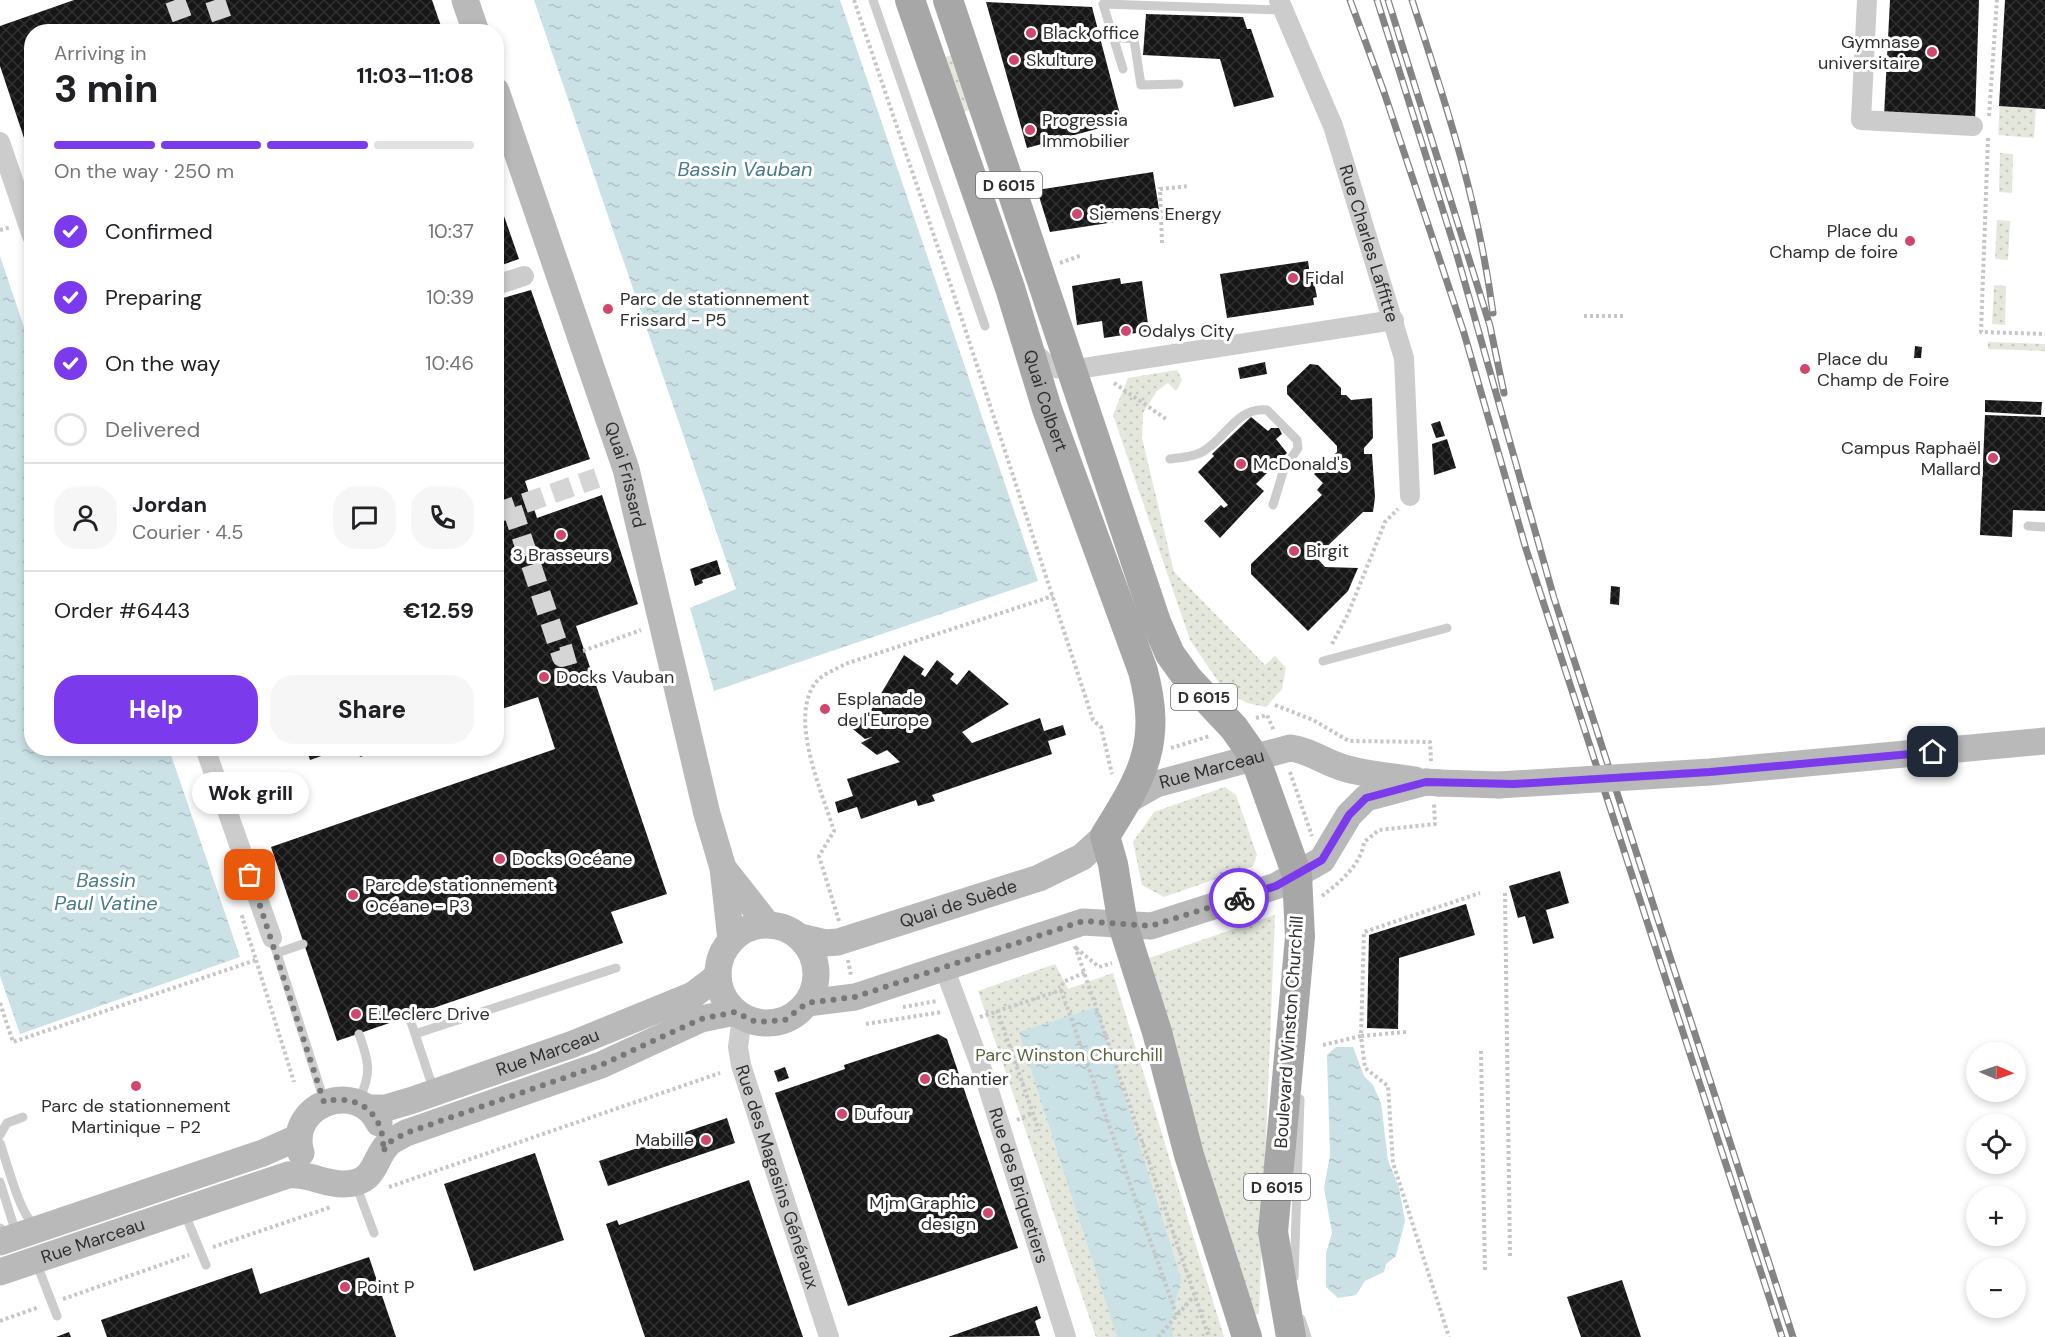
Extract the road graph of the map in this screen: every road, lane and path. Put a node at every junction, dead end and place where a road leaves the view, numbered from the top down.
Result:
1 (465, 0) edge
2 (854, 0) edge
3 (873, 0) edge
4 (910, 0) edge
5 (948, 0) edge
6 (1867, 0) edge
7 (1997, 0) edge
8 (1281, 5) edge
9 (473, 24) edge
10 (1113, 37) junction
11 (1123, 69) dead end
12 (1179, 84) dead end
13 (504, 114) edge
14 (1983, 130) junction
15 (0, 142) edge
16 (1189, 186) dead end
17 (24, 212) edge
18 (1162, 243) dead end
19 (524, 276) dead end
20 (504, 282) edge
21 (1584, 316) dead end
22 (1623, 316) dead end
23 (1394, 321) junction
24 (985, 326) dead end
25 (2045, 333) edge
26 (1028, 348) junction
27 (1083, 368) junction
28 (1047, 409) junction
29 (1166, 419) dead end
30 (1170, 459) dead end
31 (1410, 496) joint
32 (1273, 505) dead end
33 (2028, 526) dead end
34 (2045, 527) edge
35 (1053, 596) junction
36 (660, 604) junction
37 (1155, 622) joint
38 (1447, 628) dead end
39 (582, 651) tunnel mouth
40 (1323, 661) joint
41 (1234, 728) junction
42 (2045, 741) edge
43 (1291, 749) junction
44 (208, 756) edge
45 (1146, 756) junction
46 (1253, 758) junction
47 (1426, 782) junction
48 (1118, 787) junction
49 (1105, 836) junction
50 (723, 868) junction
51 (1310, 868) junction
52 (1338, 883) dead end
53 (1505, 892) dead end
54 (1480, 893) dead end
55 (1318, 898) dead end
56 (262, 909) junction
57 (767, 924) junction
58 (1123, 925) junction
59 (800, 937) junction
60 (844, 939) junction
61 (731, 940) junction
62 (1070, 941) junction
63 (303, 944) dead end
64 (275, 945) junction
65 (256, 960) junction
66 (944, 967) junction
67 (616, 968) dead end
68 (1086, 972) junction
69 (718, 976) junction
70 (1061, 990) junction
71 (855, 997) junction
72 (0, 1003) edge
73 (807, 1003) junction
74 (949, 1004) junction
75 (895, 1009) dead end
76 (997, 1010) junction
77 (739, 1014) junction
78 (989, 1014) dead end
79 (409, 1016) dead end
80 (866, 1024) dead end
81 (1407, 1032) dead end
82 (359, 1034) dead end
83 (415, 1034) junction
84 (1290, 1036) junction
85 (1361, 1036) junction
86 (1323, 1045) dead end
87 (1481, 1051) dead end
88 (1300, 1069) dead end
89 (294, 1082) dead end
90 (1300, 1092) dead end
91 (435, 1093) junction
92 (324, 1102) junction
93 (363, 1105) junction
94 (1033, 1113) junction
95 (23, 1117) dead end
96 (1016, 1120) dead end
97 (1039, 1131) dead end
98 (0, 1135) edge
99 (299, 1137) junction
100 (0, 1143) edge
101 (383, 1152) junction
102 (321, 1180) junction
103 (0, 1182) edge
104 (355, 1183) junction
105 (183, 1211) junction
106 (374, 1233) dead end
107 (14, 1234) edge
108 (1510, 1258) dead end
109 (35, 1260) junction
110 (206, 1265) dead end
111 (0, 1272) edge
112 (1485, 1273) dead end
113 (1195, 1296) junction
114 (57, 1316) dead end
115 (1177, 1316) junction
116 (829, 1337) edge
117 (1066, 1337) edge
118 (1158, 1337) edge
119 (1209, 1337) edge
120 (1247, 1337) edge
121 (1291, 1337) edge
122 (1307, 1337) edge
123 (1449, 1337) edge

1 - 9 main road
2 - 35 path
3 - 24 lane
4 - 26 main road, Quai Colbert / D 6015
5 - 27 main road, Quai Colbert / D 6015
6 - 14 street
7 - 14 path
8 - 10 lane
8 - 23 street, Rue Charles Laffitte
10 - 11 lane
10 - 12 lane
13 - 36 main road, Quai Frissard
14 - 25 path
15 - 17 street
16 - 18 path
19 - 20 street
21 - 22 path
23 - 27 street
23 - 31 street, Rue Charles Laffitte
26 - 27 street
26 - 28 main road, Quai Colbert / D 6015
27 - 28 street
27 - 29 path
27 - 37 main road, Quai Colbert / D 6015
28 - 45 main road, Quai Colbert / D 6015
30 - 32 lane
31 - 40 path
33 - 34 lane
35 - 48 path
35 - 60 path
36 - 39 path
36 - 50 main road, Quai Frissard
37 - 41 main road, Boulevard Winston Churchill / D 6015
38 - 40 lane
41 - 43 path
41 - 45 path
41 - 46 main road, Boulevard Winston Churchill / D 6015
42 - 47 main road, bridge
43 - 46 main road, Rue Marceau
43 - 47 main road
43 - 51 path
44 - 56 street
45 - 48 main road, Quai Colbert / D 6015
45 - 48 path
46 - 48 main road, Rue Marceau
46 - 51 main road, Boulevard Winston Churchill / D 6015
47 - 51 main road
48 - 49 main road
49 - 58 main road
49 - 60 main road, Quai de Suède
50 - 57 main road, Quai Frissard
50 - 61 main road, Quai Frissard
51 - 58 main road
51 - 84 main road, Boulevard Winston Churchill / D 6015
52 - 55 path
53 - 108 path
54 - 85 path
56 - 64 street
56 - 65 path
57 - 59 main road
57 - 61 main road
58 - 62 main road
58 - 120 main road
59 - 60 main road, Quai de Suède
59 - 73 main road
60 - 71 path
61 - 69 main road
62 - 66 main road
62 - 68 path
63 - 64 lane
64 - 92 lane
65 - 72 path
65 - 89 path
66 - 71 main road
66 - 74 street, Rue des Briquetiers
67 - 83 lane
68 - 70 path
68 - 113 path
69 - 77 main road
69 - 91 main road, Rue Marceau
70 - 76 path
70 - 115 path
71 - 73 main road
73 - 77 main road
74 - 75 path
74 - 80 path
74 - 117 street, Rue des Briquetiers
76 - 78 path
76 - 94 path
77 - 101 main road, Rue Marceau
77 - 116 street, Rue des Magasins Généraux
79 - 83 lane
81 - 85 path
82 - 93 lane
83 - 91 lane
84 - 88 lane
84 - 121 main road, Boulevard Winston Churchill / D 6015
85 - 86 path
85 - 123 path
87 - 112 path
90 - 122 lane
91 - 93 main road, Rue Marceau
92 - 93 main road, Rue Marceau
92 - 99 main road
93 - 101 main road
94 - 96 path
94 - 97 path
95 - 98 lane
99 - 102 main road
99 - 107 main road, Rue Marceau
100 - 107 lane
101 - 104 main road, Rue Marceau
102 - 104 main road, Rue Marceau
102 - 105 main road, Rue Marceau
103 - 107 lane
104 - 106 lane
105 - 109 main road, Rue Marceau
105 - 110 lane
109 - 111 main road, Rue Marceau
109 - 114 lane
113 - 115 path
113 - 119 path
115 - 118 path

